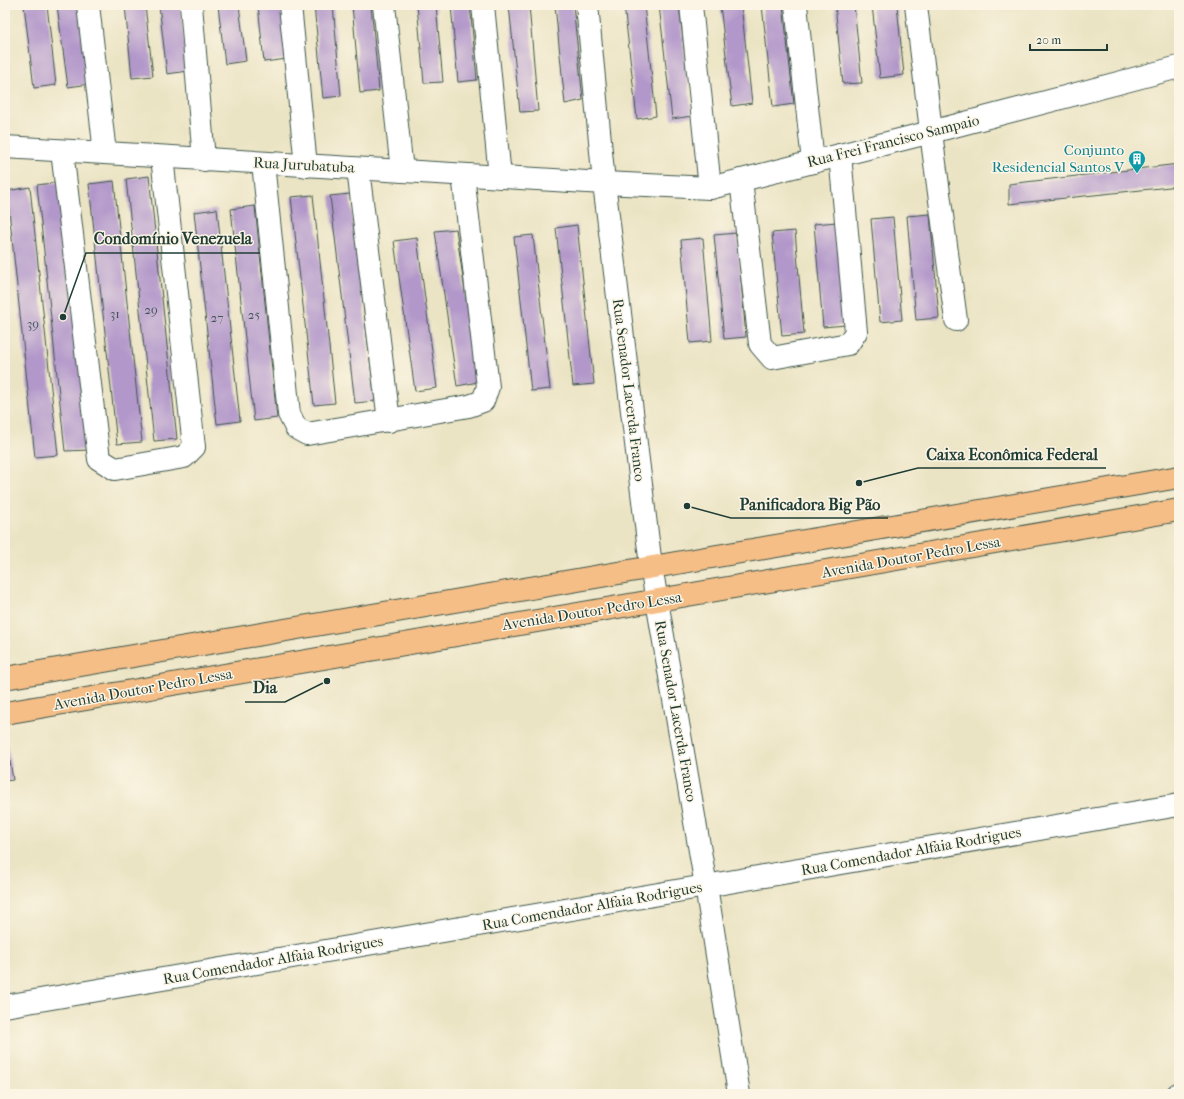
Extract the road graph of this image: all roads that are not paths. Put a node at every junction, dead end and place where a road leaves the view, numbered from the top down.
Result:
1 (88, 5) edge
2 (191, 5) edge
3 (290, 5) edge
4 (384, 5) edge
5 (483, 5) edge
6 (587, 5) edge
7 (691, 5) edge
8 (796, 5) edge
9 (916, 5) edge
10 (1179, 67) edge
11 (931, 132) junction
12 (5, 147) edge
13 (62, 151) junction
14 (104, 153) junction
15 (840, 155) junction
16 (161, 157) junction
17 (204, 160) junction
18 (813, 162) junction
19 (263, 163) junction
20 (306, 166) junction
21 (358, 169) junction
22 (402, 171) junction
23 (463, 175) junction
24 (500, 177) junction
25 (741, 180) junction
26 (604, 183) junction
27 (710, 188) junction
28 (956, 320) dead end
29 (389, 421) junction
30 (1179, 477) edge
31 (1179, 510) edge
32 (651, 566) junction
33 (657, 601) junction
34 (5, 678) edge
35 (5, 713) edge
36 (1179, 805) edge
37 (706, 886) junction
38 (5, 1006) edge
39 (739, 1094) edge

1 - 14 street
2 - 17 street
3 - 20 street
4 - 22 street
5 - 24 street
6 - 26 street, Rua Senador Lacerda Franco
7 - 27 street
8 - 18 street
9 - 11 street
10 - 11 street, Rua Frei Francisco Sampaio
11 - 15 street, Rua Frei Francisco Sampaio
11 - 28 street
12 - 13 street, Rua Jurubatuba
13 - 14 street, Rua Jurubatuba
13 - 16 street
14 - 16 street, Rua Jurubatuba
15 - 18 street, Rua Frei Francisco Sampaio
15 - 25 street
16 - 17 street, Rua Jurubatuba
17 - 19 street, Rua Jurubatuba
18 - 25 street, Rua Frei Francisco Sampaio
19 - 20 street, Rua Jurubatuba
19 - 29 street
20 - 21 street, Rua Jurubatuba
21 - 22 street, Rua Jurubatuba
21 - 29 street
22 - 23 street, Rua Jurubatuba
23 - 24 street, Rua Jurubatuba
23 - 29 street
24 - 26 street, Rua Jurubatuba
25 - 27 street, Rua Frei Francisco Sampaio
26 - 27 street, Rua Frei Francisco Sampaio
26 - 32 street, Rua Senador Lacerda Franco
30 - 32 main road
31 - 33 main road, Avenida Doutor Pedro Lessa
32 - 33 street, Rua Senador Lacerda Franco
32 - 34 main road
33 - 35 main road, Avenida Doutor Pedro Lessa
33 - 37 street, Rua Senador Lacerda Franco
36 - 37 street, Rua Comendador Alfaia Rodrigues
37 - 38 street, Rua Comendador Alfaia Rodrigues
37 - 39 street, Rua Senador Lacerda Franco

